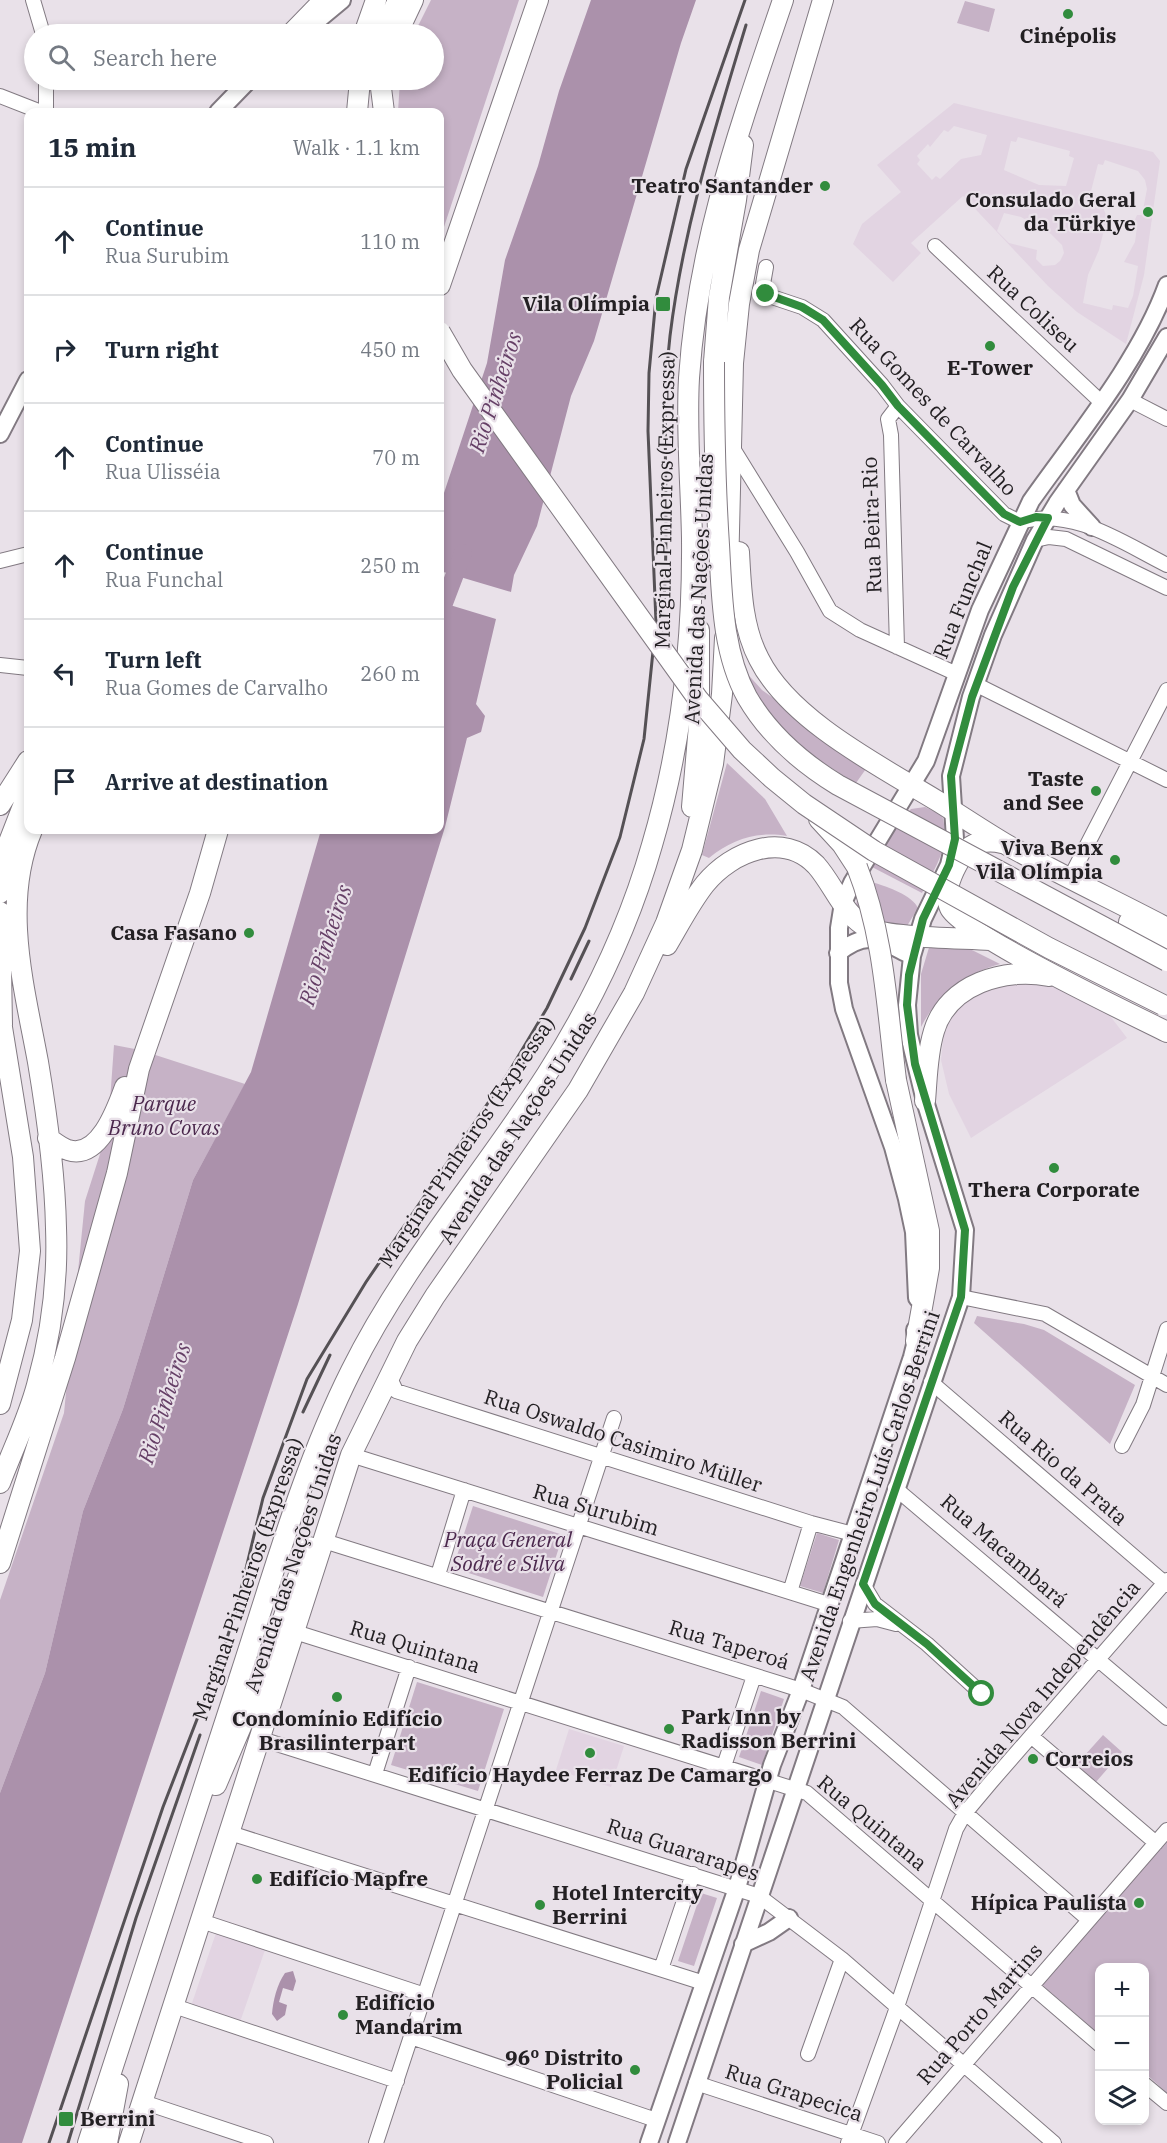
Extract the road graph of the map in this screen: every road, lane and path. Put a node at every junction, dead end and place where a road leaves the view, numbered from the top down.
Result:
1 (33, 0) edge
2 (315, 0) edge
3 (324, 0) edge
4 (342, 0) edge
5 (376, 0) edge
6 (398, 0) edge
7 (413, 0) edge
8 (538, 0) edge
9 (783, 0) edge
10 (823, 0) edge
11 (40, 24) edge
12 (297, 24) edge
13 (299, 24) edge
14 (313, 24) edge
15 (368, 24) edge
16 (387, 24) edge
17 (402, 24) edge
18 (46, 90) edge
19 (239, 90) edge
20 (359, 90) edge
21 (0, 96) edge
22 (31, 108) edge
23 (46, 108) edge
24 (222, 108) edge
25 (357, 108) edge
26 (745, 112) junction
27 (935, 246) dead end
28 (766, 267) dead end
29 (444, 273) edge
30 (1167, 285) edge
31 (1167, 337) edge
32 (444, 339) edge
33 (1134, 350) junction
34 (24, 388) edge
35 (1130, 400) junction
36 (1101, 402) junction
37 (898, 406) junction
38 (1167, 419) edge
39 (0, 434) edge
40 (730, 444) junction
41 (1066, 490) junction
42 (730, 505) junction
43 (1048, 518) junction
44 (1020, 522) junction
45 (1092, 527) junction
46 (1035, 540) junction
47 (24, 555) edge
48 (0, 561) edge
49 (1167, 565) edge
50 (1167, 588) edge
51 (690, 595) junction
52 (897, 647) junction
53 (0, 665) edge
54 (24, 668) edge
55 (957, 674) junction
56 (975, 684) junction
57 (1167, 690) edge
58 (1131, 762) junction
59 (24, 769) edge
60 (1167, 780) edge
61 (912, 787) junction
62 (24, 803) edge
63 (804, 804) junction
64 (0, 805) edge
65 (953, 813) junction
66 (883, 833) joint
67 (30, 834) edge
68 (217, 834) edge
69 (1007, 845) junction
70 (1044, 866) junction
71 (682, 878) junction
72 (1070, 878) junction
73 (0, 893) edge
74 (843, 903) junction
75 (0, 912) edge
76 (1167, 928) edge
77 (917, 935) junction
78 (990, 940) junction
79 (1167, 944) edge
80 (838, 953) junction
81 (912, 956) junction
82 (1167, 961) edge
83 (1078, 986) junction
84 (634, 993) junction
85 (1165, 1006) edge
86 (1, 1020) edge
87 (1167, 1032) edge
88 (150, 1035) junction
89 (925, 1101) junction
90 (48, 1138) junction
91 (961, 1297) junction
92 (1167, 1329) edge
93 (916, 1341) junction
94 (389, 1376) junction
95 (1153, 1376) junction
96 (931, 1382) junction
97 (1167, 1385) edge
98 (379, 1396) junction
99 (0, 1404) edge
100 (614, 1418) dead end
101 (1122, 1446) dead end
102 (351, 1455) junction
103 (602, 1456) junction
104 (0, 1483) edge
105 (895, 1488) junction
106 (464, 1490) junction
107 (811, 1523) junction
108 (579, 1527) junction
109 (854, 1534) junction
110 (324, 1541) junction
111 (0, 1563) edge
112 (438, 1575) junction
113 (1166, 1583) edge
114 (863, 1584) junction
115 (790, 1592) junction
116 (828, 1604) junction
117 (551, 1611) junction
118 (850, 1621) junction
119 (903, 1627) junction
120 (295, 1632) junction
121 (1098, 1659) junction
122 (409, 1667) junction
123 (754, 1676) junction
124 (801, 1690) junction
125 (982, 1694) dead end
126 (825, 1700) junction
127 (521, 1702) junction
128 (1167, 1718) edge
129 (1031, 1736) junction
130 (261, 1739) junction
131 (724, 1766) junction
132 (375, 1774) junction
133 (768, 1779) junction
134 (795, 1789) junction
135 (486, 1809) junction
136 (965, 1813) junction
137 (1167, 1830) edge
138 (230, 1833) junction
139 (1156, 1843) junction
140 (181, 1857) junction
141 (693, 1874) junction
142 (737, 1888) junction
143 (759, 1896) junction
144 (933, 1901) junction
145 (455, 1904) junction
146 (789, 1918) junction
147 (1089, 1920) junction
148 (201, 1921) junction
149 (743, 1944) junction
150 (842, 1959) junction
151 (661, 1969) junction
152 (704, 1983) junction
153 (1032, 1986) junction
154 (425, 1995) junction
155 (174, 2006) junction
156 (897, 2006) junction
157 (130, 2016) junction
158 (411, 2037) junction
159 (1095, 2041) edge
160 (808, 2054) dead end
161 (964, 2065) junction
162 (397, 2081) junction
163 (696, 2083) junction
164 (1149, 2088) edge
165 (143, 2102) junction
166 (1167, 2103) edge
167 (656, 2120) junction
168 (850, 2138) edge
169 (88, 2143) edge
170 (107, 2143) edge
171 (129, 2143) edge
172 (266, 2143) edge
173 (375, 2143) edge
174 (649, 2143) edge
175 (677, 2143) edge
176 (878, 2143) edge
177 (896, 2143) edge
178 (1054, 2143) edge

1 - 11 street
2 - 12 main road
3 - 13 highway
4 - 14 main road
5 - 15 highway
6 - 16 highway
7 - 17 highway
8 - 29 highway
9 - 26 highway, Marginal Pinheiros (Expressa)
10 - 40 highway, Avenida das Nações Unidas
18 - 23 street
19 - 24 main road
20 - 25 highway
21 - 22 street
26 - 51 highway, Marginal Pinheiros (Expressa)
26 - 82 highway, bridge
27 - 36 street, Rua Coliseu
28 - 37 street, Rua Gomes de Carvalho
30 - 33 main road, Rua Funchal
31 - 35 main road, Rua Funchal
32 - 63 highway, bridge
33 - 35 main road
33 - 36 main road, Rua Funchal
34 - 39 main road
35 - 38 street
35 - 41 main road, Rua Funchal
36 - 44 main road, Rua Funchal
37 - 44 street, Rua Gomes de Carvalho
37 - 52 street, Rua Beira-Rio
40 - 42 highway, Avenida das Nações Unidas
40 - 52 street
41 - 43 main road, Rua Funchal
41 - 45 main road
42 - 61 highway
42 - 71 highway, Avenida das Nações Unidas
43 - 44 street, Rua Gomes de Carvalho
43 - 45 street, Rua Gomes de Carvalho
43 - 46 main road, Rua Funchal
44 - 55 main road, Rua Funchal
45 - 49 street, Rua Gomes de Carvalho
46 - 50 street
46 - 56 main road, Rua Funchal
47 - 48 street
51 - 71 highway
51 - 140 highway, Marginal Pinheiros (Expressa)
52 - 55 street
53 - 54 street
55 - 61 main road, Rua Funchal
56 - 58 street
56 - 65 main road, Rua Funchal
57 - 58 street
58 - 60 street
58 - 72 street
59 - 64 highway
61 - 65 highway
61 - 66 main road, Rua Funchal
62 - 73 highway
63 - 85 highway, bridge
63 - 93 highway, bridge
65 - 69 highway
65 - 77 main road, Rua Funchal
66 - 74 main road, Avenida Engenheiro Luís Carlos Berrini
67 - 90 highway
68 - 88 highway
69 - 70 highway
69 - 78 highway
70 - 72 highway
70 - 79 highway
71 - 84 highway, Avenida das Nações Unidas
72 - 76 highway
74 - 77 highway
74 - 80 main road, Avenida Engenheiro Luís Carlos Berrini
74 - 84 highway
75 - 86 highway
77 - 78 highway
77 - 81 main road, Avenida Engenheiro Luís Carlos Berrini
78 - 83 highway
80 - 81 main road
80 - 93 main road, Avenida Engenheiro Luís Carlos Berrini
81 - 89 main road, Avenida Engenheiro Luís Carlos Berrini
83 - 87 highway
83 - 89 highway
84 - 94 highway, Avenida das Nações Unidas
86 - 99 highway
88 - 90 highway
88 - 111 highway
89 - 91 main road, Avenida Engenheiro Luís Carlos Berrini
90 - 104 highway
91 - 95 street
91 - 96 main road, Avenida Engenheiro Luís Carlos Berrini
92 - 95 street
93 - 109 main road, Avenida Engenheiro Luís Carlos Berrini
94 - 98 highway, Avenida das Nações Unidas
94 - 103 street, Rua Oswaldo Casimiro Müller
95 - 97 street
95 - 101 street
96 - 105 main road, Avenida Engenheiro Luís Carlos Berrini
96 - 113 street, Rua Rio da Prata
98 - 102 highway, Avenida das Nações Unidas
98 - 140 highway
100 - 103 street
102 - 106 street, Rua Surubim
102 - 110 highway, Avenida das Nações Unidas
103 - 107 street, Rua Oswaldo Casimiro Müller
103 - 108 street
105 - 114 main road, Avenida Engenheiro Luís Carlos Berrini
105 - 121 street, Rua Macambará
106 - 108 street, Rua Surubim
106 - 112 street
107 - 109 street, Rua Oswaldo Casimiro Müller
107 - 115 street
108 - 115 street, Rua Surubim
108 - 117 street
109 - 116 main road, Avenida Engenheiro Luís Carlos Berrini
110 - 112 street, Rua Taperoá
110 - 120 highway, Avenida das Nações Unidas
112 - 117 street, Rua Taperoá
113 - 121 street, Avenida Nova Independência
114 - 118 main road, Avenida Engenheiro Luís Carlos Berrini
114 - 119 street
115 - 116 street, Rua Surubim
116 - 124 main road, Avenida Engenheiro Luís Carlos Berrini
117 - 123 street, Rua Taperoá
117 - 127 street
118 - 119 street
118 - 126 main road, Avenida Engenheiro Luís Carlos Berrini
119 - 125 street
120 - 122 street, Rua Quintana
120 - 130 highway, Avenida das Nações Unidas
121 - 128 street, Rua Macambará
121 - 129 street, Avenida Nova Independência
122 - 127 street, Rua Quintana
122 - 132 street
123 - 124 street, Rua Taperoá
123 - 131 street
124 - 126 street, Rua Taperoá
124 - 133 main road, Avenida Engenheiro Luís Carlos Berrini
126 - 134 main road, Avenida Engenheiro Luís Carlos Berrini
126 - 136 street, Rua Taperoá
127 - 131 street, Rua Quintana
127 - 135 street
129 - 136 street, Avenida Nova Independência
129 - 139 street
130 - 132 street, Rua Guararapes
130 - 138 highway, Avenida das Nações Unidas
131 - 133 street, Rua Quintana
132 - 135 street, Rua Guararapes
133 - 134 street, Rua Quintana
133 - 142 main road, Avenida Engenheiro Luís Carlos Berrini
134 - 143 main road, Avenida Engenheiro Luís Carlos Berrini
134 - 144 street, Rua Quintana
135 - 141 street, Rua Guararapes
135 - 145 street
136 - 144 street, Avenida Nova Independência
136 - 147 street, Rua Taperoá
137 - 139 street, Rua Porto Martins
138 - 145 street
138 - 148 highway, Avenida das Nações Unidas
139 - 147 street, Rua Porto Martins
140 - 157 highway, Marginal Pinheiros (Expressa)
141 - 142 street, Rua Guararapes
141 - 151 street
142 - 143 street, Rua Guararapes
142 - 152 main road, Avenida Engenheiro Luís Carlos Berrini
143 - 146 street, Rua Guararapes
143 - 149 main road, Avenida Engenheiro Luís Carlos Berrini
144 - 153 street, Rua Quintana
144 - 156 street, Avenida Nova Independência
145 - 151 street
145 - 154 street
146 - 149 main road
146 - 150 street, Rua Guararapes
147 - 153 street, Rua Porto Martins
148 - 154 street
148 - 155 highway, Avenida das Nações Unidas
149 - 163 main road, Avenida Engenheiro Luís Carlos Berrini
150 - 156 street, Rua Guararapes
150 - 160 street
151 - 152 street
152 - 167 main road, Avenida Engenheiro Luís Carlos Berrini
153 - 159 street, Rua Quintana
153 - 161 street, Rua Porto Martins
154 - 158 street
155 - 162 street
155 - 165 highway, Avenida das Nações Unidas
156 - 161 street, Rua Guararapes
156 - 168 street, Avenida Nova Independência
157 - 169 highway, Marginal Pinheiros (Expressa)
157 - 170 highway
158 - 162 street
158 - 167 street
161 - 177 street, Rua Porto Martins
161 - 178 street, Rua Guararapes
162 - 173 street
163 - 168 street, Rua Grapecica
163 - 175 main road, Avenida Engenheiro Luís Carlos Berrini
164 - 166 street
165 - 171 highway, Avenida das Nações Unidas
165 - 172 street
167 - 174 main road, Avenida Engenheiro Luís Carlos Berrini
168 - 176 street, Rua Grapecica

